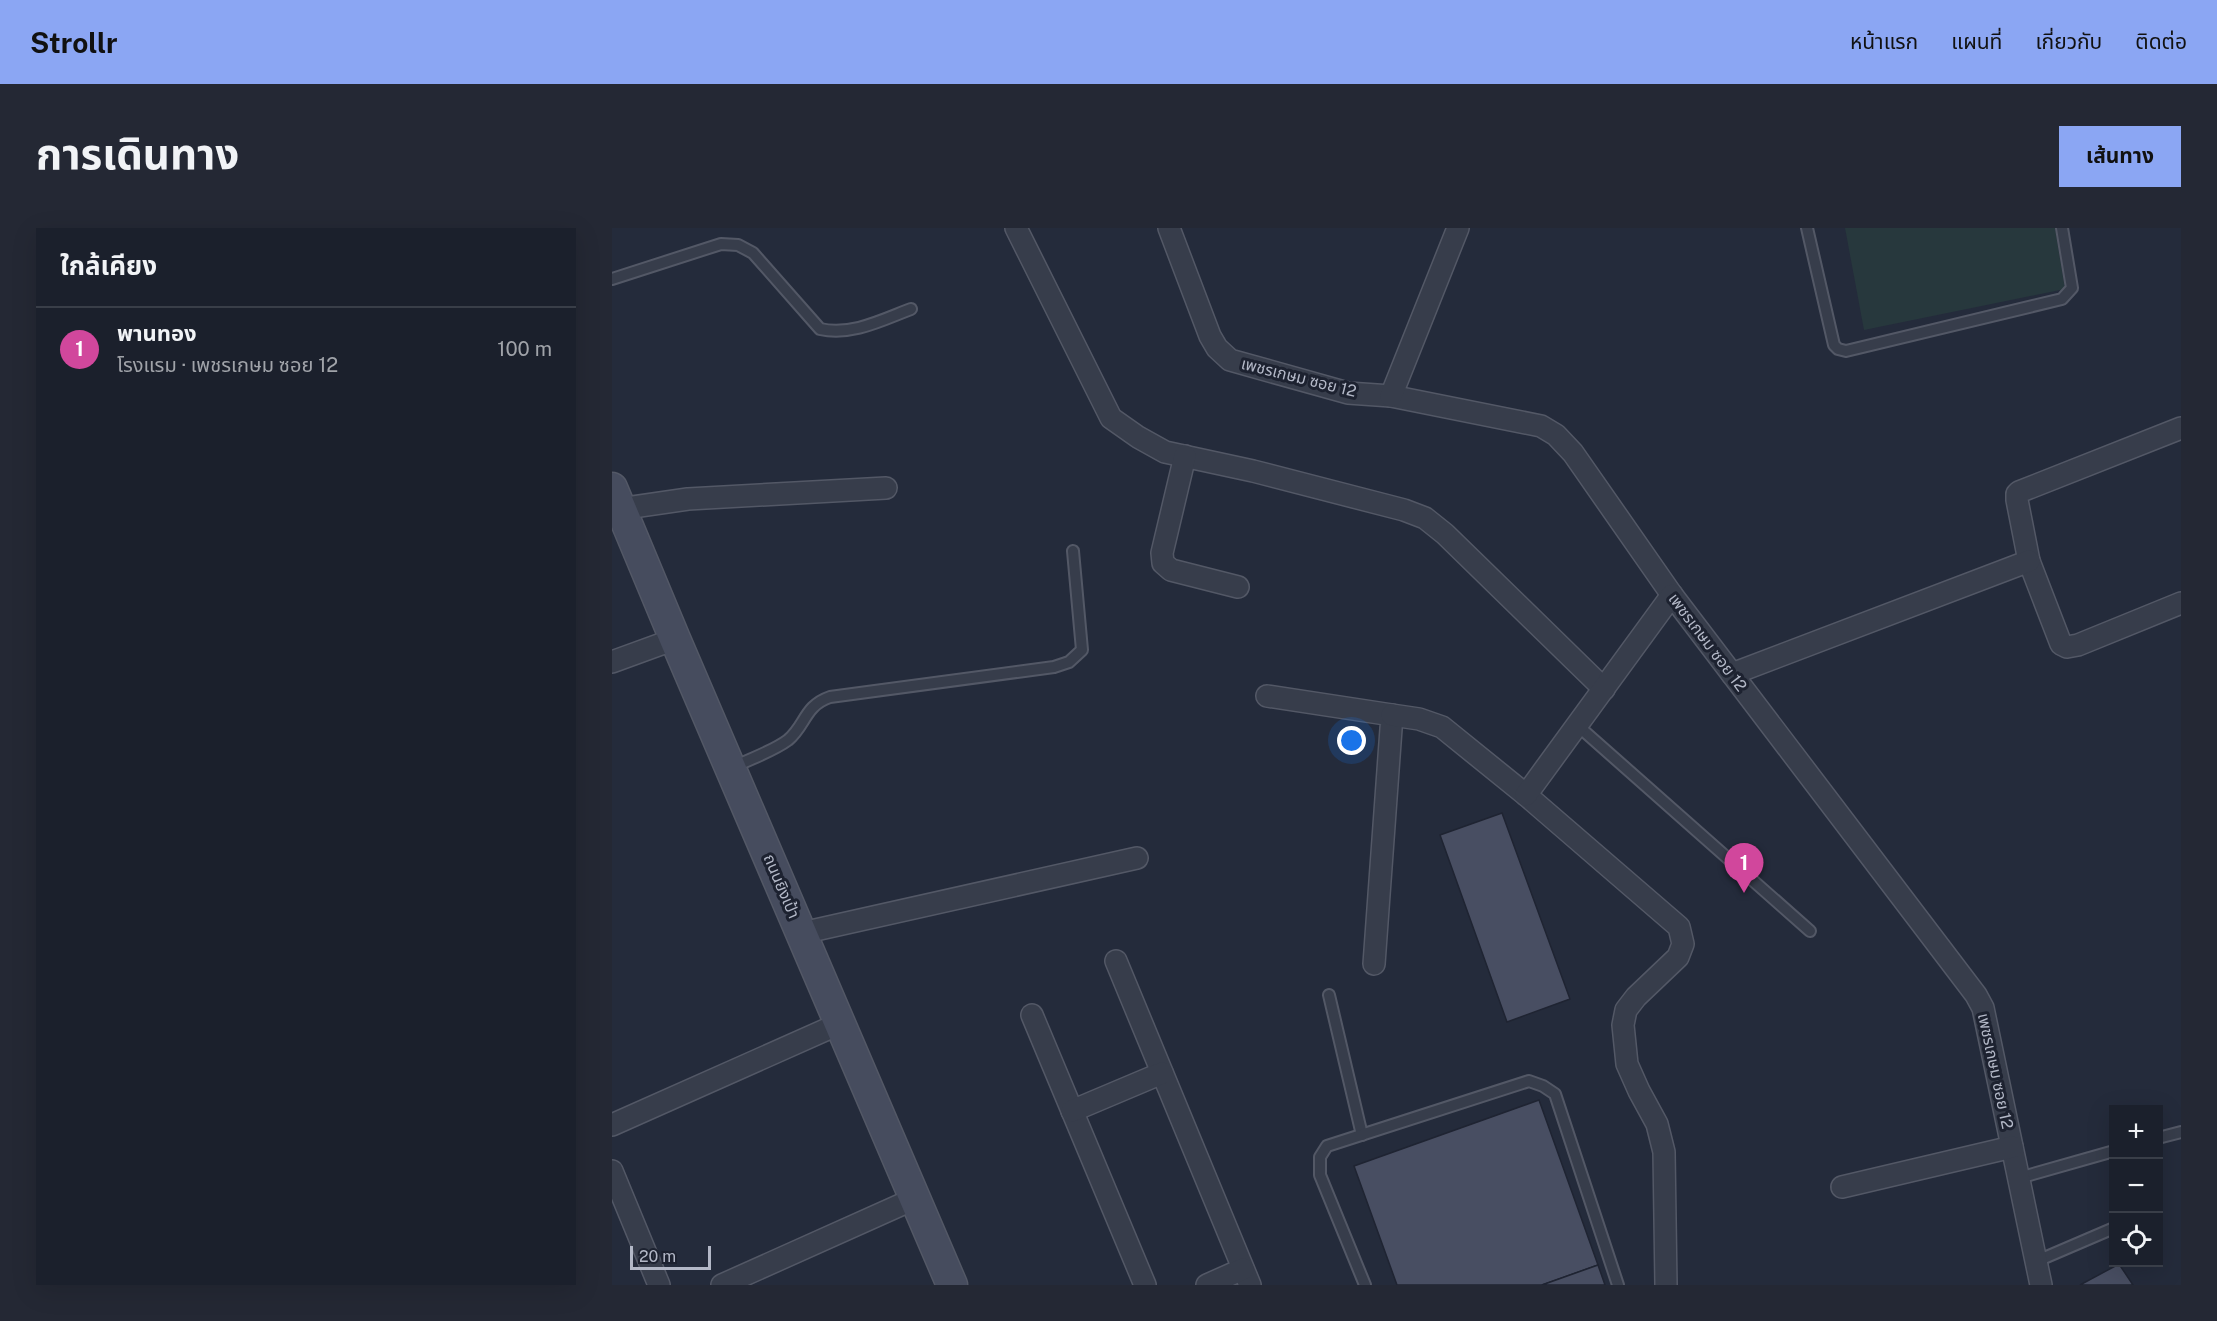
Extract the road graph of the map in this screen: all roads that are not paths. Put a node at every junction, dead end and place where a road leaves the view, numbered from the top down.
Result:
1 (1016, 228) edge
2 (1169, 228) edge
3 (1458, 228) edge
4 (1807, 228) edge
5 (2062, 228) edge
6 (612, 279) edge
7 (911, 309) dead end
8 (1391, 396) junction
9 (2181, 428) edge
10 (1185, 456) junction
11 (886, 488) dead end
12 (615, 502) edge
13 (1074, 551) dead end
14 (2029, 561) junction
15 (1238, 587) dead end
16 (1672, 595) junction
17 (2181, 603) edge
18 (675, 639) junction
19 (612, 662) edge
20 (1732, 674) junction
21 (1604, 689) junction
22 (1267, 696) dead end
23 (1392, 715) junction
24 (1577, 725) junction
25 (732, 768) junction
26 (1527, 795) junction
27 (1137, 858) dead end
28 (1810, 931) dead end
29 (802, 933) junction
30 (1116, 961) dead end
31 (1374, 964) dead end
32 (1329, 995) dead end
33 (1032, 1015) dead end
34 (841, 1023) junction
35 (1162, 1073) junction
36 (1072, 1111) junction
37 (612, 1125) edge
38 (2181, 1132) edge
39 (1362, 1135) junction
40 (2163, 1137) edge
41 (2012, 1147) junction
42 (2109, 1152) edge
43 (612, 1171) edge
44 (2019, 1178) junction
45 (1842, 1188) dead end
46 (916, 1198) junction
47 (2109, 1230) edge
48 (2037, 1261) junction
49 (1247, 1277) edge
50 (659, 1285) edge
51 (722, 1285) edge
52 (952, 1285) edge
53 (1145, 1285) edge
54 (1207, 1285) edge
55 (1365, 1285) edge
56 (1618, 1285) edge
57 (1666, 1285) edge
58 (2041, 1285) edge

1 - 10 street
2 - 8 street, เพชรเกษม ซอย 12
3 - 8 street
4 - 5 lane
6 - 7 lane
8 - 16 street, เพชรเกษม ซอย 12
9 - 14 street
10 - 15 street
10 - 21 street
11 - 12 street
12 - 18 main road, ถนนยิงเป้า
13 - 25 lane
14 - 17 street
14 - 20 street
16 - 20 street, เพชรเกษม ซอย 12
16 - 21 street
18 - 19 street
18 - 25 main road, ถนนยิงเป้า
20 - 41 street, เพชรเกษม ซอย 12
21 - 24 street
22 - 23 street
23 - 26 street
23 - 31 street
24 - 26 street
24 - 28 lane
25 - 29 main road, ถนนยิงเป้า
26 - 57 street
27 - 29 street
29 - 34 main road, ถนนยิงเป้า
30 - 35 street
32 - 39 lane
33 - 36 street
34 - 37 street
34 - 46 main road, ถนนยิงเป้า
35 - 36 street
35 - 49 street
36 - 53 street
38 - 40 lane
39 - 55 lane
39 - 56 lane
41 - 44 street, เพชรเกษม ซอย 12
41 - 45 street
42 - 44 lane
43 - 50 street
44 - 48 street, เพชรเกษม ซอย 12
46 - 51 street
46 - 52 main road, ถนนยิงเป้า
47 - 48 lane
48 - 58 street, เพชรเกษม ซอย 12
49 - 54 street

